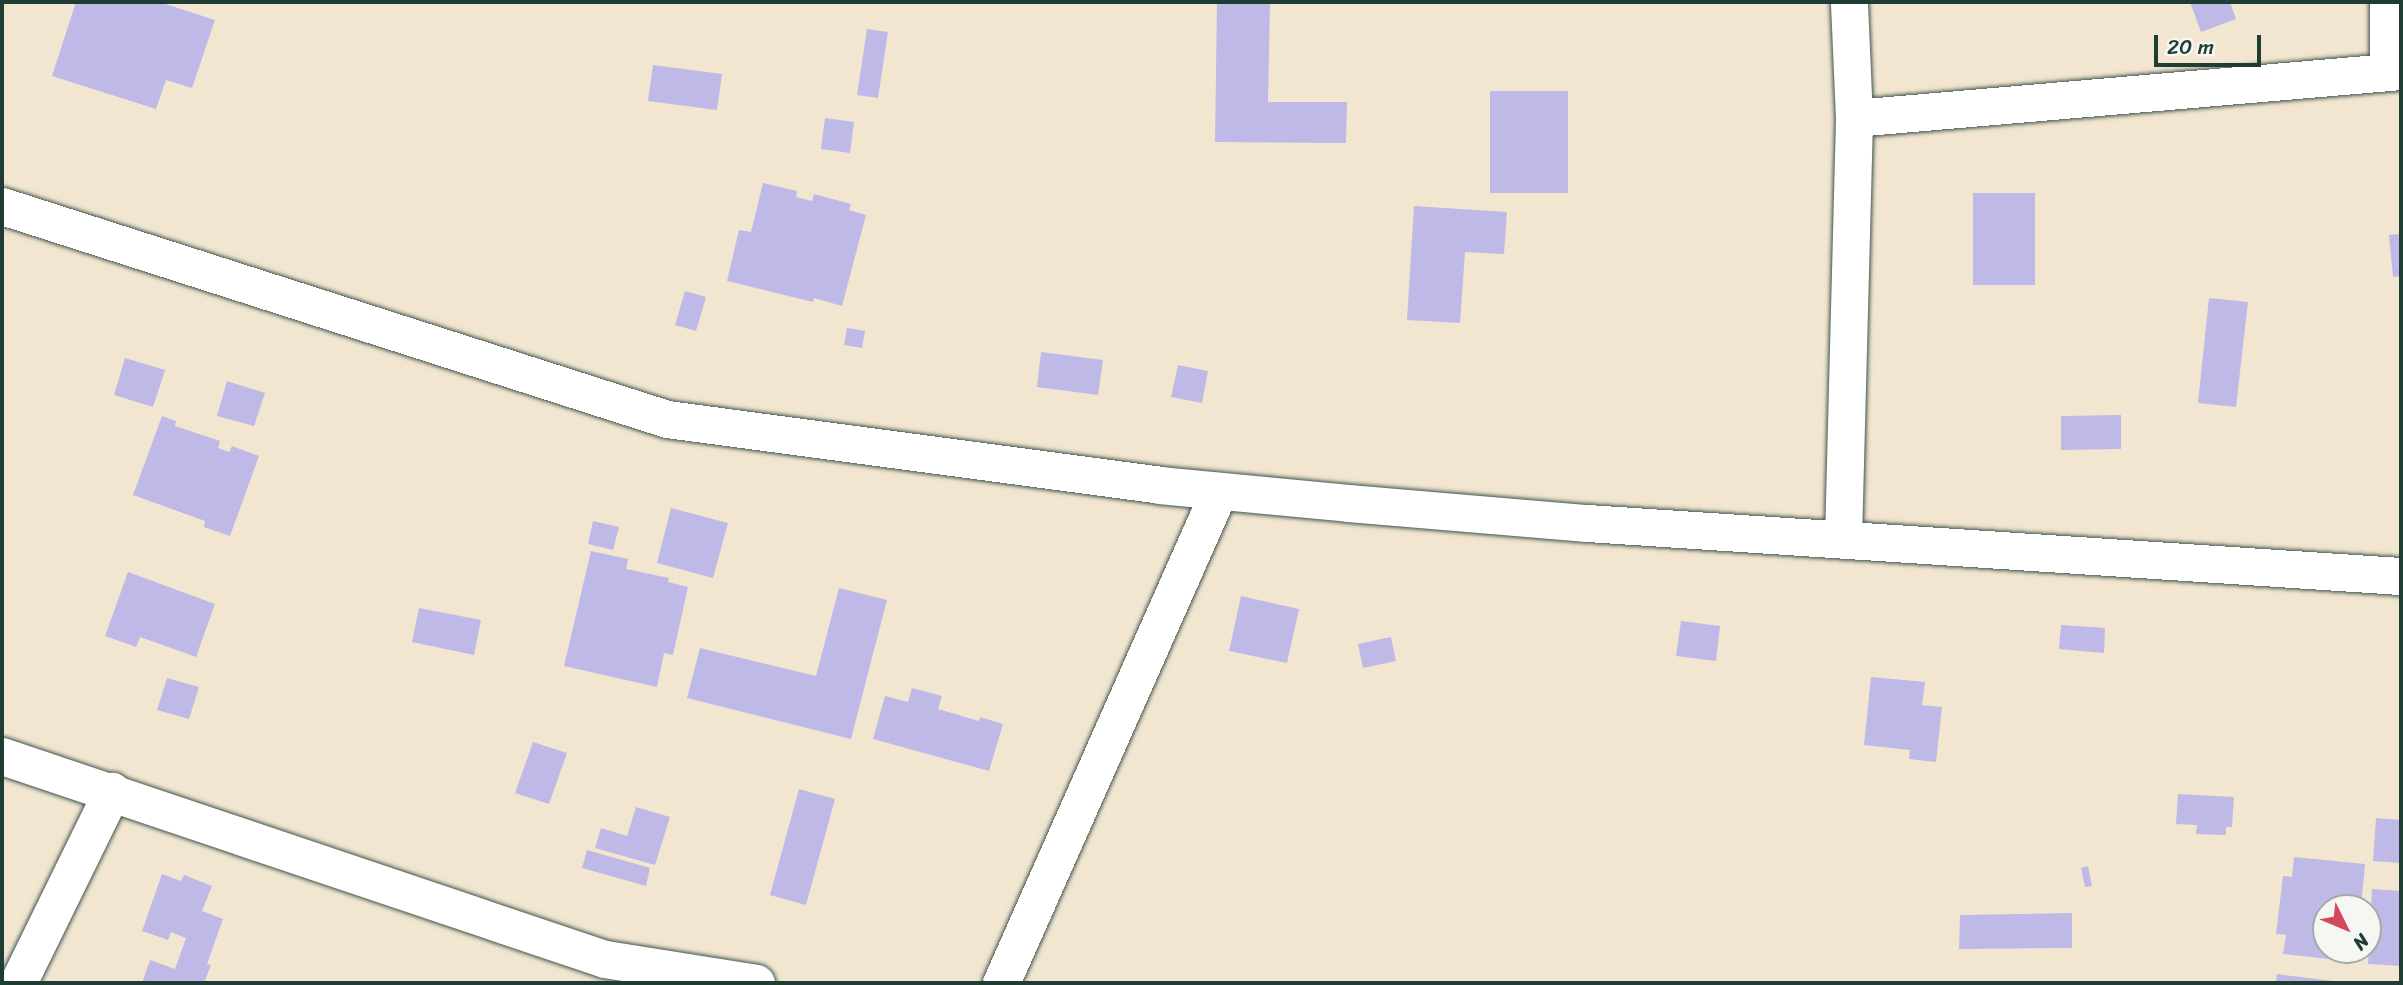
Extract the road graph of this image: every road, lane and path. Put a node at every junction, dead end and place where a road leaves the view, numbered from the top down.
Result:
1 (1849, 2) edge
2 (2388, 2) edge
3 (2395, 71) edge
4 (1854, 118) junction
5 (2, 206) edge
6 (1219, 491) junction
7 (1843, 539) junction
8 (2401, 576) edge
9 (2, 756) edge
10 (112, 791) junction
11 (600, 971) edge
12 (18, 983) edge
13 (756, 983) edge
14 (1001, 983) edge

1 - 4 street
2 - 3 street
3 - 4 street
4 - 7 street
5 - 6 street
6 - 7 street
6 - 14 street
7 - 8 street
9 - 10 street
10 - 11 street
10 - 12 street
11 - 13 street

